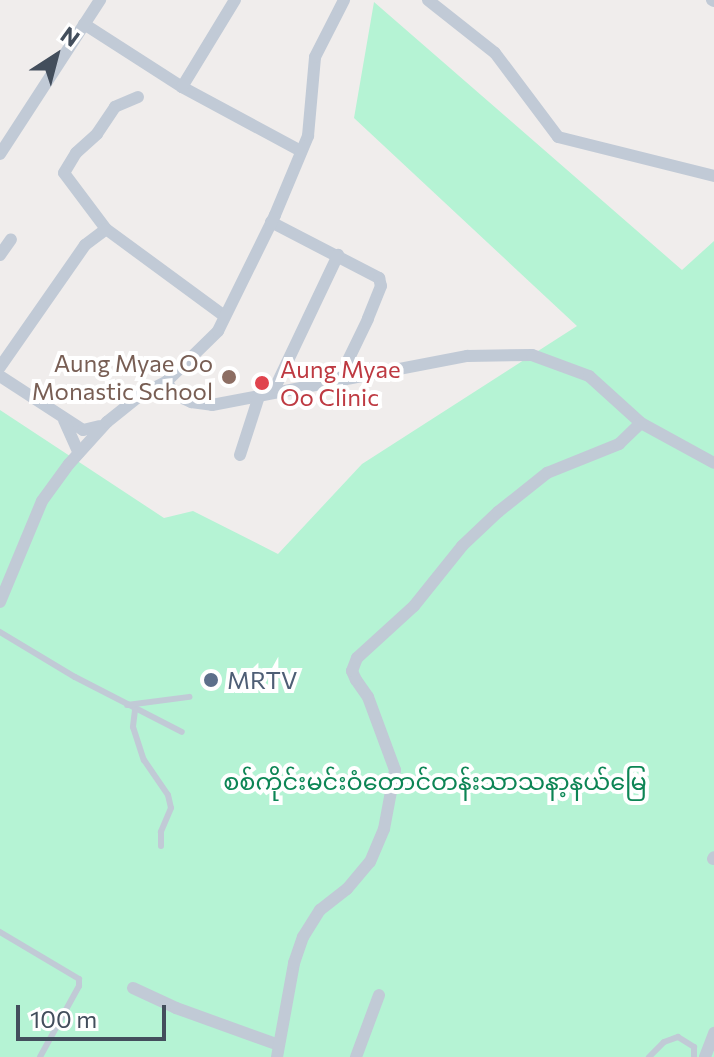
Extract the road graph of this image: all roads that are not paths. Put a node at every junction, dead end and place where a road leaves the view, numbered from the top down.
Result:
1 (100, 0) edge
2 (235, 0) edge
3 (344, 0) edge
4 (428, 0) edge
5 (84, 24) junction
6 (182, 87) junction
7 (138, 97) dead end
8 (301, 151) junction
9 (0, 154) edge
10 (714, 176) edge
11 (271, 222) junction
12 (106, 229) junction
13 (11, 239) dead end
14 (0, 255) edge
15 (338, 255) junction
16 (223, 315) junction
17 (0, 367) edge
18 (0, 376) edge
19 (166, 382) junction
20 (337, 383) junction
21 (273, 392) junction
22 (259, 396) junction
23 (61, 414) junction
24 (107, 422) junction
25 (641, 423) junction
26 (79, 453) junction
27 (240, 455) dead end
28 (714, 463) edge
29 (0, 602) edge
30 (0, 632) edge
31 (189, 697) dead end
32 (127, 705) junction
33 (135, 710) junction
34 (182, 732) dead end
35 (161, 846) dead end
36 (0, 932) edge
37 (133, 988) dead end
38 (379, 995) dead end
39 (714, 1033) edge
40 (278, 1051) edge
41 (40, 1057) edge
42 (356, 1057) edge
43 (649, 1057) edge
44 (694, 1057) edge
45 (705, 1057) edge

1 - 5 street
2 - 6 street
3 - 8 street
4 - 10 street
5 - 6 street
5 - 9 street
6 - 8 street
7 - 12 street
8 - 11 street
11 - 15 street
11 - 16 street
12 - 16 street
12 - 17 street
13 - 14 street
15 - 20 street
15 - 21 street
16 - 19 street
18 - 23 street
19 - 22 street
19 - 24 street
20 - 21 street
20 - 25 street
21 - 22 street
22 - 27 street
23 - 24 street
23 - 26 street
24 - 26 street
25 - 28 street
25 - 40 street
26 - 29 street
30 - 32 lane
31 - 32 lane
32 - 33 lane
33 - 34 lane
33 - 35 lane
36 - 41 lane
37 - 40 street
38 - 42 street
39 - 45 street
43 - 44 lane

